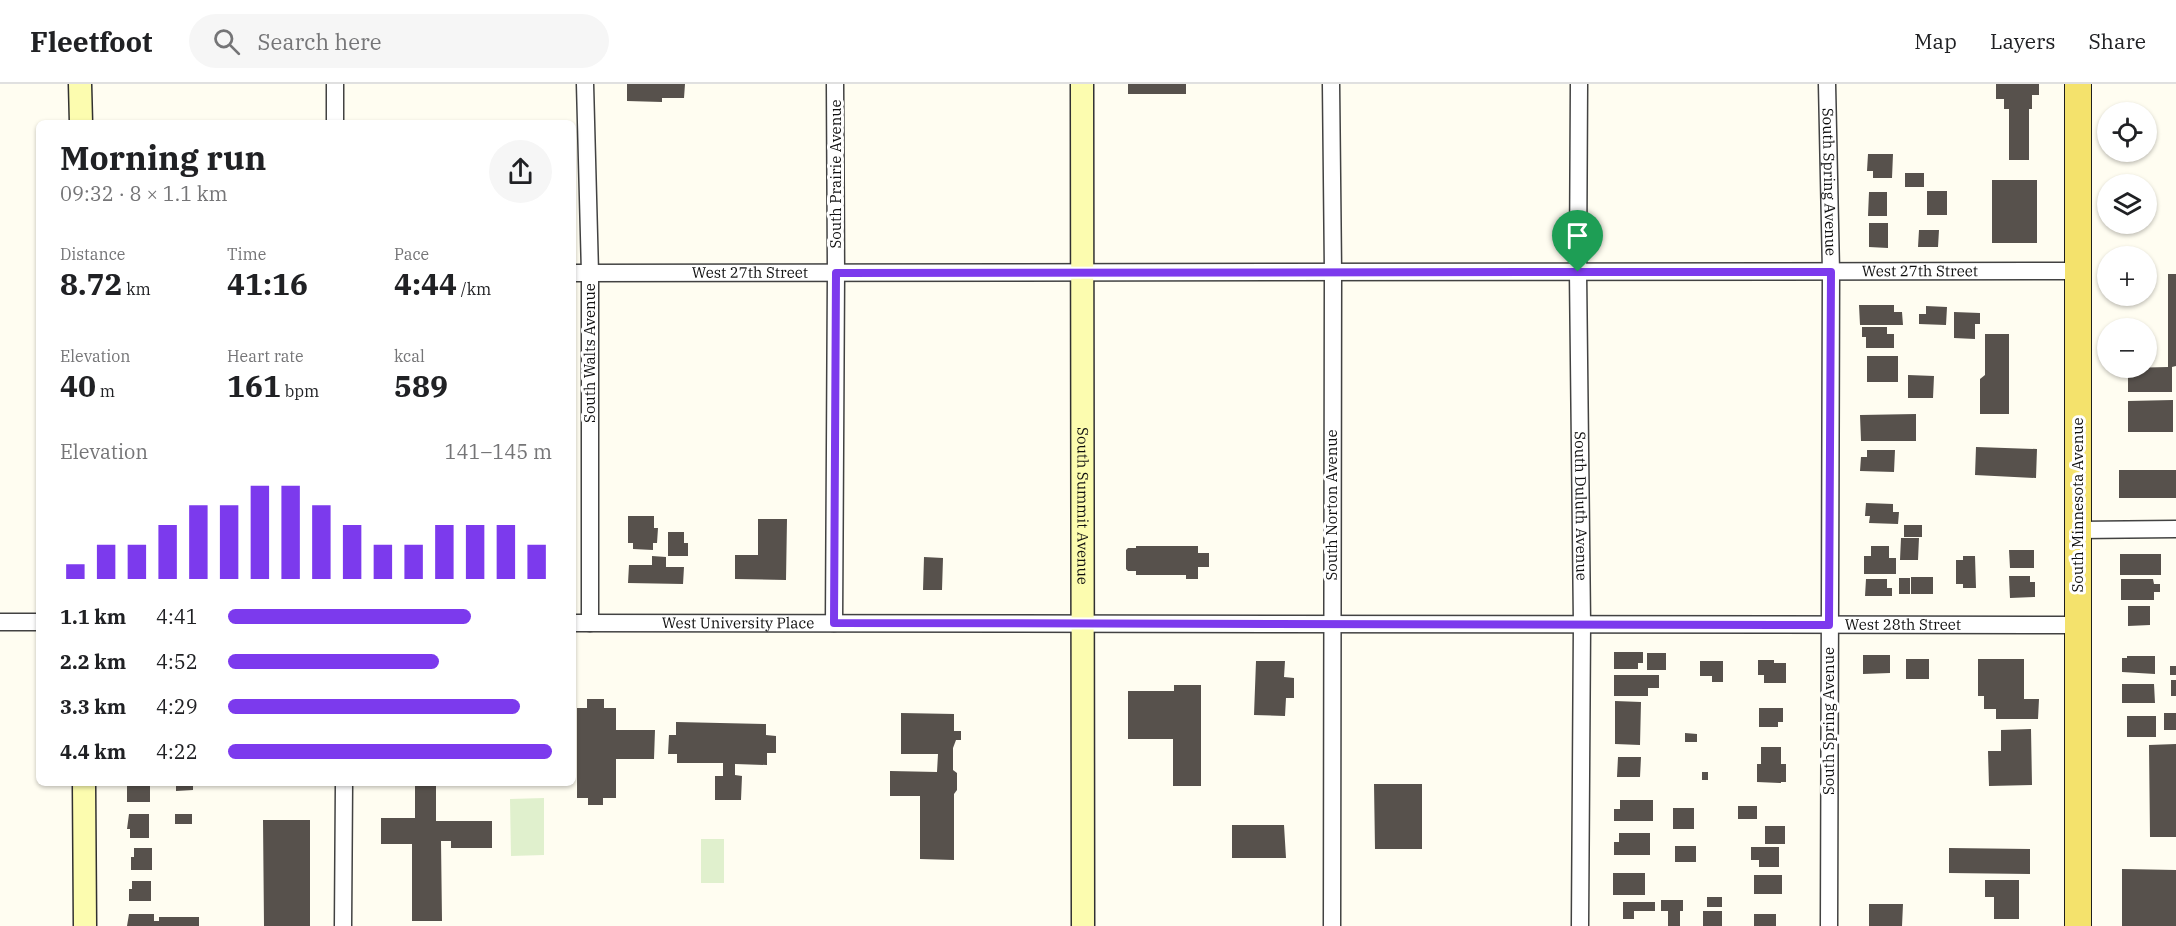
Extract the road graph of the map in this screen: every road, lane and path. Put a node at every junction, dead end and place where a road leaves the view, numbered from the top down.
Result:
1 (80, 84) edge
2 (335, 84) edge
3 (585, 84) edge
4 (835, 84) edge
5 (1082, 84) edge
6 (1331, 84) edge
7 (1579, 84) edge
8 (1827, 84) edge
9 (2078, 84) edge
10 (81, 120) edge
11 (335, 120) edge
12 (2079, 271) junction
13 (1082, 272) junction
14 (1333, 272) junction
15 (1578, 272) junction
16 (1831, 272) junction
17 (581, 273) edge
18 (836, 273) junction
19 (2078, 530) junction
20 (2176, 530) edge
21 (0, 622) edge
22 (36, 622) edge
23 (581, 623) edge
24 (834, 623) junction
25 (1083, 623) junction
26 (1331, 624) junction
27 (1582, 624) junction
28 (1829, 625) junction
29 (2077, 625) junction
30 (84, 786) edge
31 (344, 786) edge
32 (85, 926) edge
33 (343, 926) edge
34 (1083, 926) edge
35 (1332, 926) edge
36 (1580, 926) edge
37 (1829, 926) edge
38 (2078, 926) edge

1 - 10 street
2 - 11 street
3 - 17 street, South Walts Avenue
4 - 18 street, South Prairie Avenue
5 - 13 street, South Summit Avenue
6 - 14 street, South Norton Avenue
7 - 15 street, South Duluth Avenue
8 - 16 street, South Spring Avenue
9 - 12 main road, South Minnesota Avenue
12 - 16 street, West 27th Street
12 - 19 main road, South Minnesota Avenue
13 - 14 street, West 27th Street
13 - 18 street, West 27th Street
13 - 25 street, South Summit Avenue
14 - 15 street, West 27th Street
14 - 26 street, South Norton Avenue
15 - 16 street, West 27th Street
15 - 27 street, South Duluth Avenue
16 - 28 street, South Spring Avenue
17 - 18 street, West 27th Street
17 - 23 street, South Walts Avenue
18 - 24 street, South Prairie Avenue
19 - 20 street
19 - 29 main road, South Minnesota Avenue
21 - 22 street
23 - 24 street, West University Place
24 - 25 street, West University Place
25 - 26 street, West 28th Street
25 - 34 street, South Summit Avenue
26 - 27 street, West 28th Street
26 - 35 street, South Norton Avenue
27 - 28 street, West 28th Street
27 - 36 street, South Duluth Avenue
28 - 29 street, West 28th Street
28 - 37 street, South Spring Avenue
29 - 38 main road, South Minnesota Avenue
30 - 32 street
31 - 33 street

